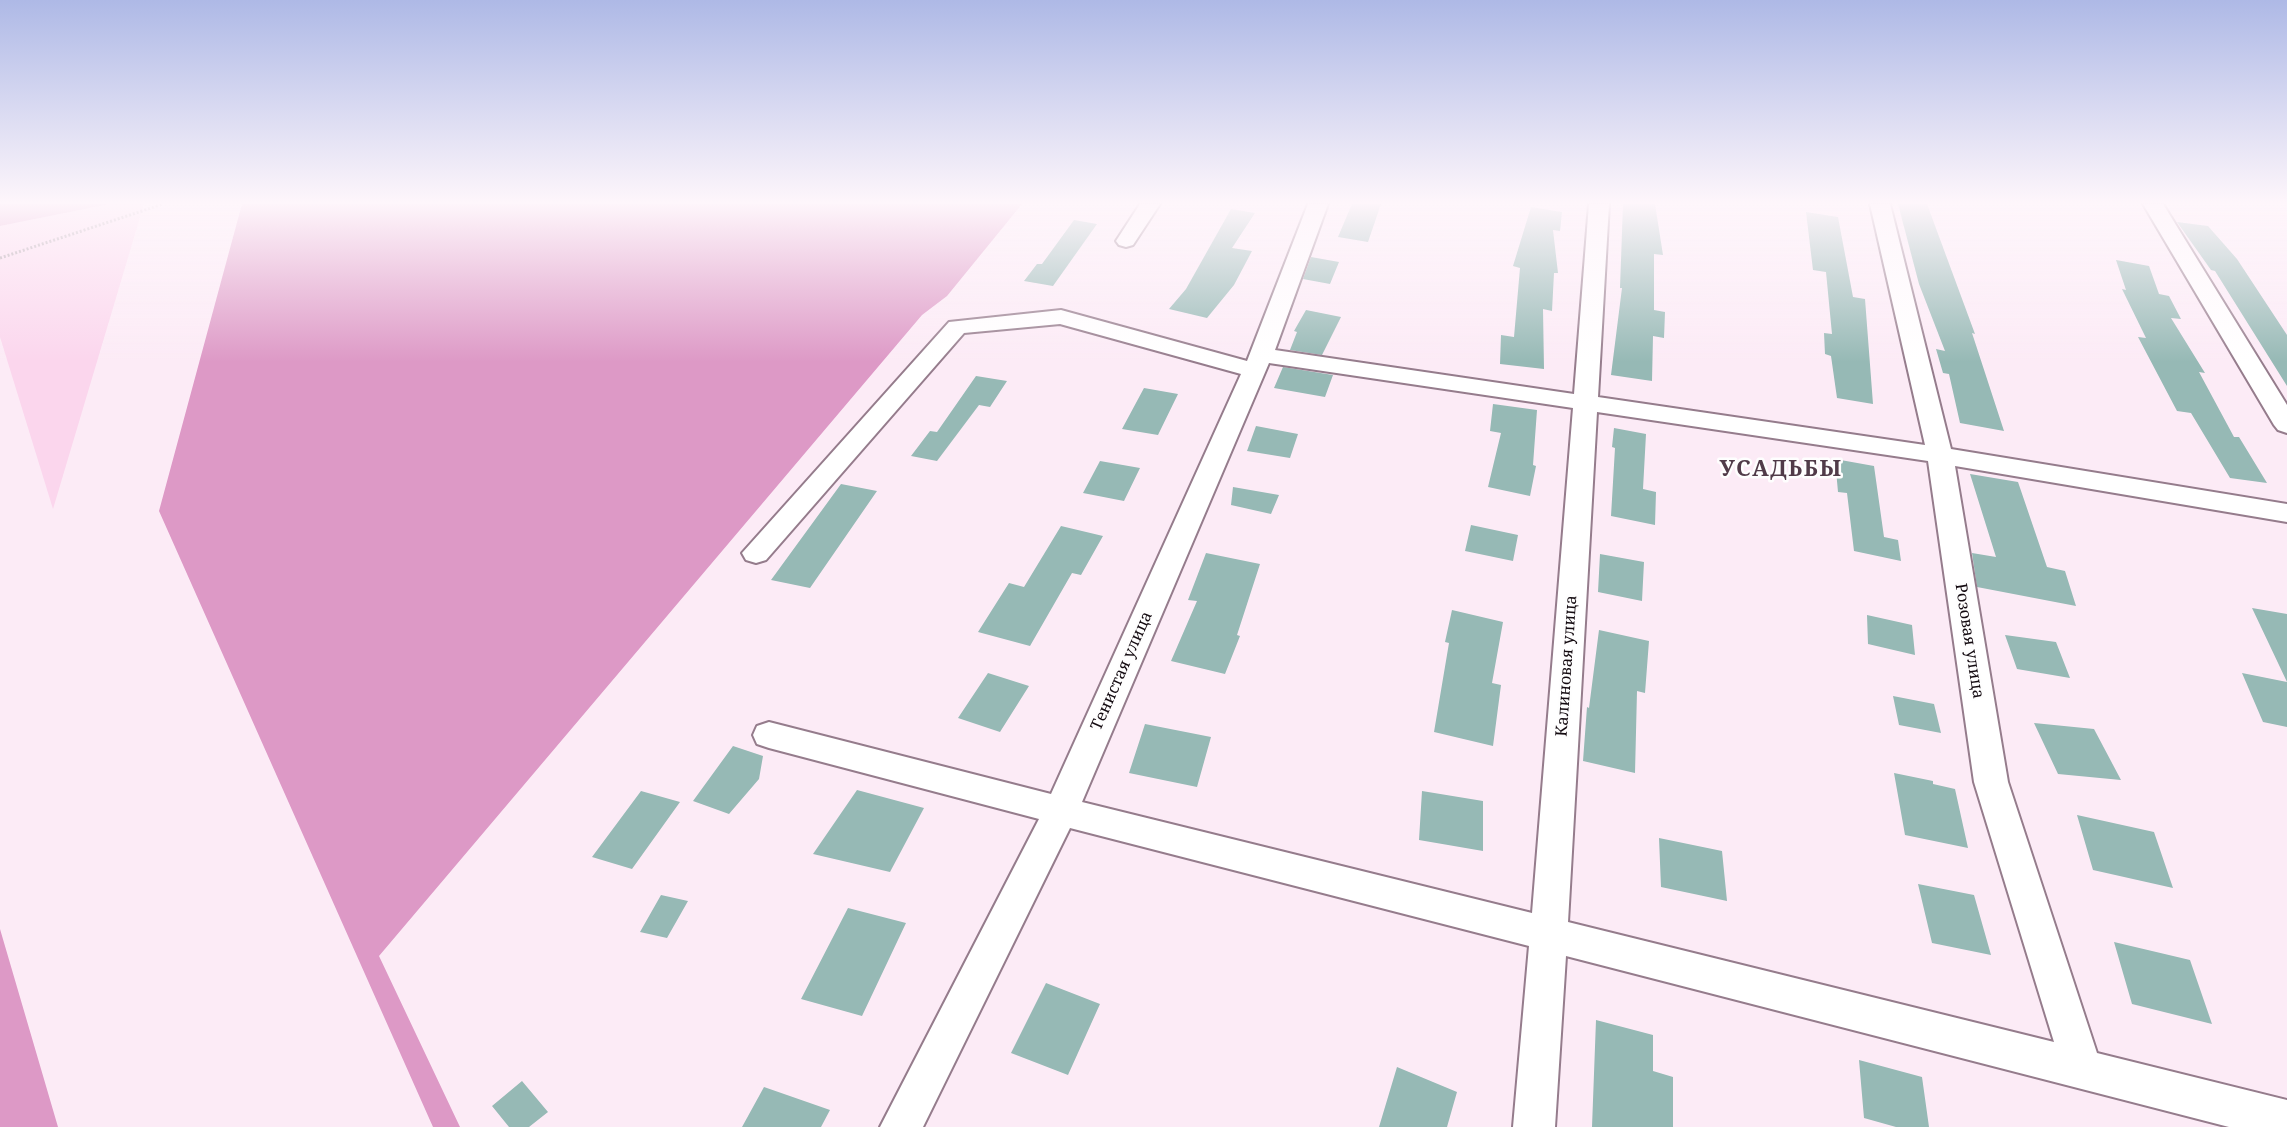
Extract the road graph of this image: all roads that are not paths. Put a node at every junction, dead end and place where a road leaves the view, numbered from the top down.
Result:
1 (1298, 257) edge
2 (1595, 257) edge
3 (1893, 257) edge
4 (2185, 257) edge
5 (1257, 363) junction
6 (1584, 404) junction
7 (2287, 425) edge
8 (1940, 455) junction
9 (2287, 513) edge
10 (756, 553) dead end
11 (769, 735) dead end
12 (1061, 811) junction
13 (1549, 935) junction
14 (2083, 1071) junction
15 (2287, 1121) edge
16 (901, 1127) edge
17 (1534, 1127) edge

1 - 5 street, Тенистая улица
2 - 6 street, Калиновая улица
3 - 8 street, Розовая улица
4 - 7 street
5 - 6 street
5 - 10 street
5 - 12 street, Тенистая улица
6 - 8 street
6 - 13 street, Калиновая улица
8 - 9 street
8 - 14 street, Розовая улица
11 - 12 street
12 - 13 street
12 - 16 street, Тенистая улица
13 - 14 street
13 - 17 street, Калиновая улица
14 - 15 street

